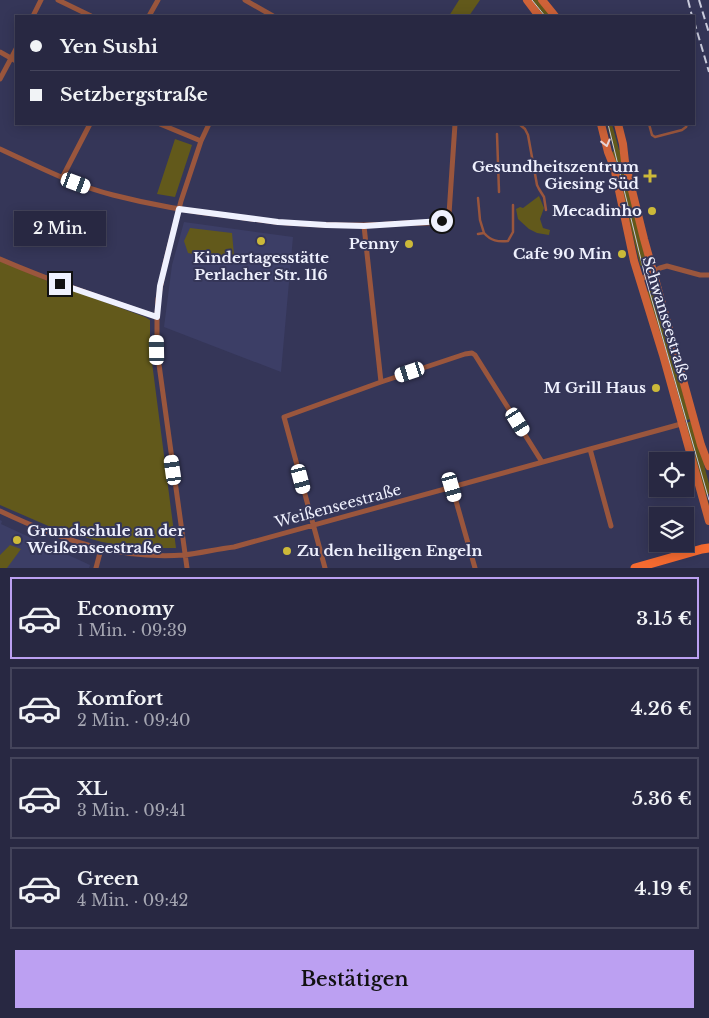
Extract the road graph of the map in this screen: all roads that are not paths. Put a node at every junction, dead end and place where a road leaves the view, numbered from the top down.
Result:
1 (41, 0) edge
2 (58, 0) edge
3 (158, 0) edge
4 (245, 0) edge
5 (527, 0) edge
6 (542, 0) edge
7 (263, 10) junction
8 (33, 15) edge
9 (89, 15) edge
10 (150, 15) edge
11 (260, 15) edge
12 (271, 15) edge
13 (538, 15) edge
14 (555, 15) edge
15 (0, 52) edge
16 (14, 59) edge
17 (0, 79) edge
18 (89, 125) edge
19 (162, 125) edge
20 (209, 125) edge
21 (455, 125) edge
22 (519, 125) edge
23 (601, 125) edge
24 (618, 125) edge
25 (649, 125) edge
26 (687, 125) edge
27 (497, 134) dead end
28 (201, 141) junction
29 (0, 150) edge
30 (62, 178) junction
31 (498, 192) dead end
32 (478, 198) dead end
33 (513, 205) dead end
34 (179, 209) junction
35 (546, 210) dead end
36 (364, 226) junction
37 (484, 233) junction
38 (478, 234) dead end
39 (0, 259) edge
40 (653, 272) junction
41 (709, 275) edge
42 (640, 280) junction
43 (157, 317) junction
44 (381, 382) junction
45 (681, 424) junction
46 (590, 449) junction
47 (542, 462) junction
48 (709, 466) edge
49 (452, 487) junction
50 (0, 511) edge
51 (709, 521) edge
52 (314, 525) junction
53 (611, 526) dead end
54 (707, 547) edge
55 (101, 549) junction
56 (185, 555) junction
57 (96, 568) edge
58 (187, 568) edge
59 (325, 568) edge
60 (476, 568) edge
61 (635, 568) edge

1 - 8 street
2 - 9 street
3 - 10 street
4 - 7 street
5 - 13 main road
6 - 14 main road
7 - 11 street
7 - 12 street
15 - 16 street
16 - 17 street
18 - 30 street
19 - 28 street
20 - 28 street
21 - 36 street
22 - 35 lane
23 -> 42 main road, Schwanseestraße
24 - 40 main road, Schwanseestraße
25 - 26 lane
27 - 31 lane
28 - 34 street
29 - 30 street
30 - 34 street
32 - 37 lane
33 - 37 lane
34 - 36 street
34 - 43 street
36 - 44 street
37 - 38 lane
39 - 43 street
40 - 41 street
40 - 42 street
40 - 48 main road, Schwanseestraße
42 - 45 main road, Schwanseestraße
43 - 56 street
44 - 47 street
44 - 52 street
45 - 46 street, Weißenseestraße
45 - 51 main road, Schwanseestraße
46 - 47 street, Weißenseestraße
46 - 53 street
47 - 49 street, Weißenseestraße
49 - 52 street, Weißenseestraße
49 - 60 street
50 - 55 street, Weißenseestraße
52 - 56 street, Weißenseestraße
52 - 59 street
54 - 61 main road
55 - 56 street, Weißenseestraße
55 - 57 street
56 - 58 street

